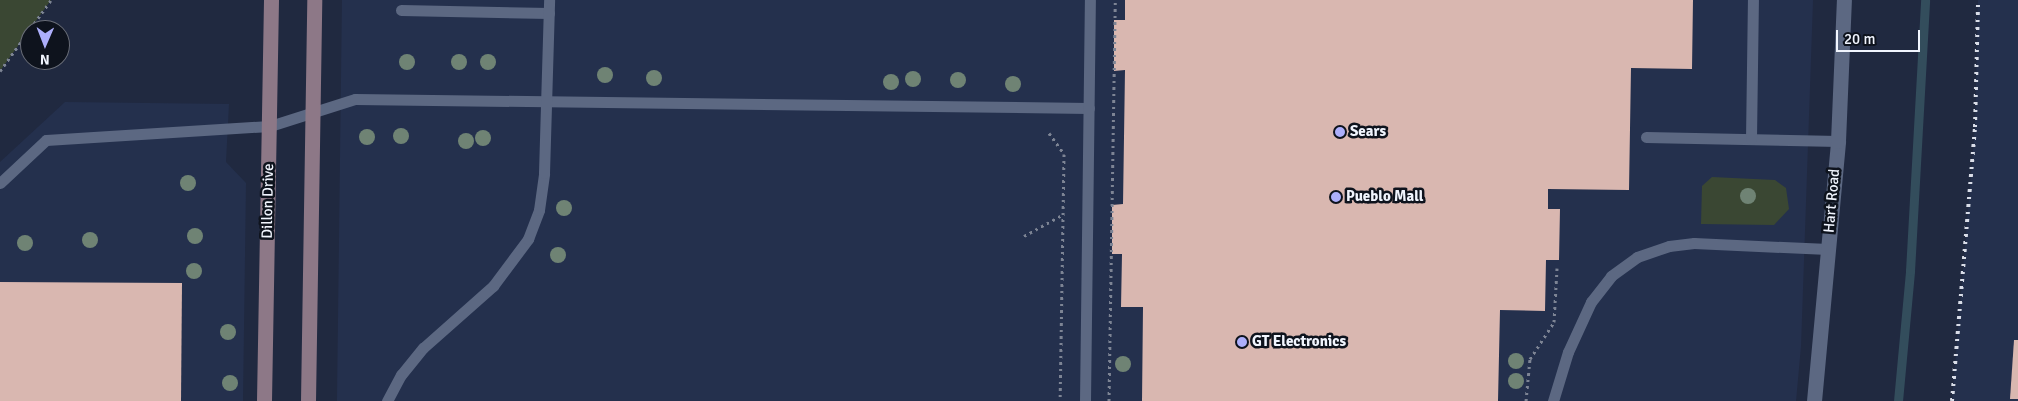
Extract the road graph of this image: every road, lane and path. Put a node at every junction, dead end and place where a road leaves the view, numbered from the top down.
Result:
1 (51, 0) edge
2 (271, 0) edge
3 (314, 0) edge
4 (549, 0) edge
5 (1090, 0) edge
6 (1115, 0) edge
7 (1753, 0) edge
8 (1844, 0) edge
9 (401, 10) dead end
10 (549, 13) junction
11 (0, 71) edge
12 (546, 101) junction
13 (1089, 108) junction
14 (312, 114) junction
15 (270, 126) junction
16 (1049, 133) dead end
17 (1646, 137) dead end
18 (1750, 139) junction
19 (1838, 141) junction
20 (0, 183) edge
21 (1063, 215) junction
22 (1024, 236) dead end
23 (1828, 249) junction
24 (1556, 268) dead end
25 (264, 401) edge
26 (308, 401) edge
27 (387, 401) edge
28 (1060, 401) edge
29 (1085, 401) edge
30 (1109, 401) edge
31 (1526, 401) edge
32 (1553, 401) edge
33 (1814, 401) edge

1 - 11 path
2 - 15 main road, Dillon Drive
3 - 14 main road
4 - 10 lane
5 - 13 lane
6 - 30 path
7 - 18 lane
8 - 19 street, Hart Road
9 - 10 lane
10 - 12 lane
12 - 13 lane
12 - 14 lane
12 - 27 lane
13 - 29 lane
14 - 15 lane
14 - 26 main road
15 - 20 lane
15 - 25 main road, Dillon Drive
16 - 21 path
17 - 18 lane
18 - 19 lane
19 - 23 street, Hart Road
21 - 22 path
21 - 28 path
23 - 32 lane
23 - 33 street, Hart Road
24 - 31 path

